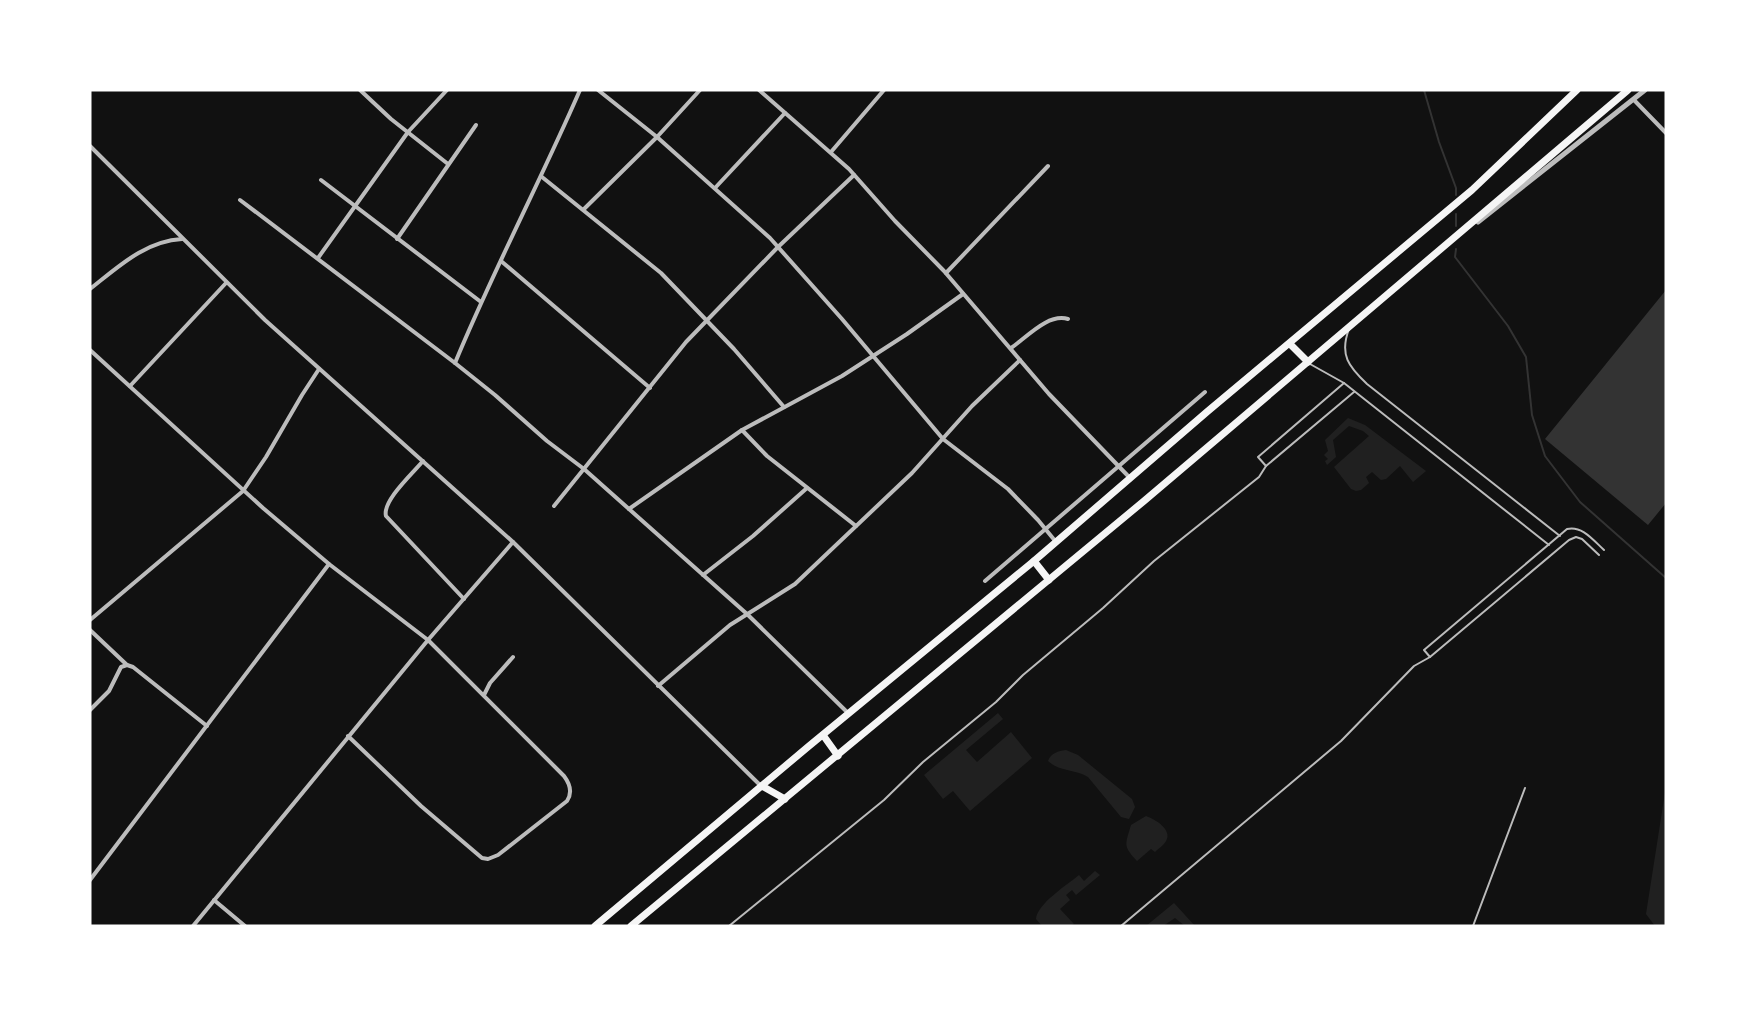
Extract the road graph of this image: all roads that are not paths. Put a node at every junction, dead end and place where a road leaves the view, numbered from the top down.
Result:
1 (360, 90) edge
2 (447, 90) edge
3 (580, 90) edge
4 (598, 90) edge
5 (700, 90) edge
6 (759, 90) edge
7 (884, 90) edge
8 (1576, 90) edge
9 (1628, 90) edge
10 (1645, 90) edge
11 (1634, 100) junction
12 (785, 113) junction
13 (476, 124) dead end
14 (408, 132) junction
15 (1666, 133) edge
16 (657, 137) junction
17 (90, 146) edge
18 (831, 152) junction
19 (448, 164) junction
20 (1048, 166) dead end
21 (854, 175) junction
22 (542, 177) junction
23 (321, 180) dead end
24 (714, 188) junction
25 (240, 200) dead end
26 (356, 207) junction
27 (584, 209) junction
28 (182, 239) junction
29 (396, 239) junction
30 (1447, 243) junction
31 (778, 247) junction
32 (318, 258) junction
33 (501, 261) junction
34 (946, 273) junction
35 (226, 283) junction
36 (90, 289) edge
37 (963, 294) junction
38 (481, 302) junction
39 (1068, 319) dead end
40 (707, 320) junction
41 (1350, 327) junction
42 (1290, 344) junction
43 (1011, 348) junction
44 (90, 350) edge
45 (873, 356) junction
46 (1020, 360) junction
47 (1308, 362) junction
48 (455, 363) junction
49 (319, 369) junction
50 (1344, 383) junction
51 (130, 386) junction
52 (650, 388) junction
53 (1354, 392) junction
54 (1205, 393) dead end
55 (784, 407) junction
56 (742, 430) junction
57 (943, 439) junction
58 (423, 461) junction
59 (1119, 466) junction
60 (1266, 466) junction
61 (584, 469) junction
62 (1130, 479) junction
63 (807, 488) junction
64 (243, 491) junction
65 (554, 506) dead end
66 (629, 509) junction
67 (856, 526) junction
68 (1046, 529) junction
69 (1560, 536) junction
70 (513, 542) junction
71 (1056, 542) junction
72 (1549, 545) junction
73 (1604, 550) dead end
74 (1599, 555) dead end
75 (1034, 561) junction
76 (329, 564) junction
77 (703, 575) junction
78 (1049, 580) junction
79 (985, 581) dead end
80 (464, 599) junction
81 (747, 614) junction
82 (90, 620) edge
83 (90, 630) edge
84 (428, 640) junction
85 (513, 657) dead end
86 (1430, 657) junction
87 (127, 665) junction
88 (658, 686) junction
89 (484, 695) junction
90 (90, 710) edge
91 (848, 713) junction
92 (207, 726) junction
93 (823, 735) junction
94 (348, 736) junction
95 (838, 756) junction
96 (762, 786) junction
97 (1525, 788) dead end
98 (785, 799) junction
99 (90, 880) edge
100 (214, 900) junction
101 (193, 926) edge
102 (245, 926) edge
103 (595, 926) edge
104 (631, 926) edge
105 (729, 926) edge
106 (1121, 926) edge
107 (1473, 926) edge

1 - 14 street
2 - 14 street
3 - 22 street
4 - 16 street
5 - 16 street
6 - 12 street
7 - 18 street
8 - 42 highway
9 - 30 highway
10 - 11 street
11 - 15 street
11 - 30 street
12 - 18 street
12 - 24 street
13 - 19 street
14 - 19 street
14 - 26 street
16 - 24 street
16 - 27 street
17 - 28 street
18 - 21 street
19 - 29 street
20 - 34 street
21 - 31 street
21 - 34 street
22 - 27 street
22 - 33 street
23 - 26 street
24 - 31 street
25 - 32 street
26 - 29 street
26 - 32 street
27 - 40 street
28 - 35 street
28 - 36 street
29 - 38 street
30 - 41 highway
31 - 40 street
31 - 45 street
32 - 48 street
33 - 38 street
33 - 52 street
34 - 37 street
35 - 49 street
35 - 51 street
37 - 43 street
37 - 45 street
38 - 48 street
39 - 43 street
40 - 52 street
40 - 55 street
41 - 47 highway
41 - 69 lane
42 - 47 highway
42 - 62 highway
43 - 46 street
44 - 51 street
45 - 55 street
45 - 57 street
46 - 57 street
46 - 59 street
47 - 50 lane
47 - 78 highway
48 - 61 street
49 - 58 street
49 - 64 street
50 - 53 lane
50 - 60 lane
51 - 64 street
52 - 61 street
53 - 60 lane
53 - 72 lane
54 - 59 street
55 - 56 street
56 - 63 street
56 - 66 street
57 - 67 street
57 - 68 street
58 - 70 street
58 - 80 street
59 - 62 street
59 - 68 street
60 - 105 lane
61 - 65 street
61 - 66 street
62 - 71 highway
63 - 67 street
63 - 77 street
64 - 76 street
64 - 82 street
66 - 77 street
67 - 81 street
68 - 71 street
68 - 79 street
69 - 72 lane
69 - 73 lane
70 - 80 street
70 - 88 street
71 - 75 highway
72 - 86 lane
74 - 86 lane
75 - 78 highway
75 - 91 highway
76 - 84 street
76 - 92 street
77 - 81 street
78 - 95 highway
80 - 84 street
81 - 88 street
81 - 91 street
83 - 87 street
84 - 89 street
84 - 94 street
85 - 89 street
86 - 106 lane
87 - 90 street
87 - 92 street
88 - 96 street
89 - 94 street
91 - 93 highway
92 - 99 street
93 - 95 highway
93 - 96 highway
94 - 100 street
95 - 98 highway
96 - 98 highway
96 - 103 highway
97 - 107 lane
98 - 104 highway
100 - 101 street
100 - 102 street

